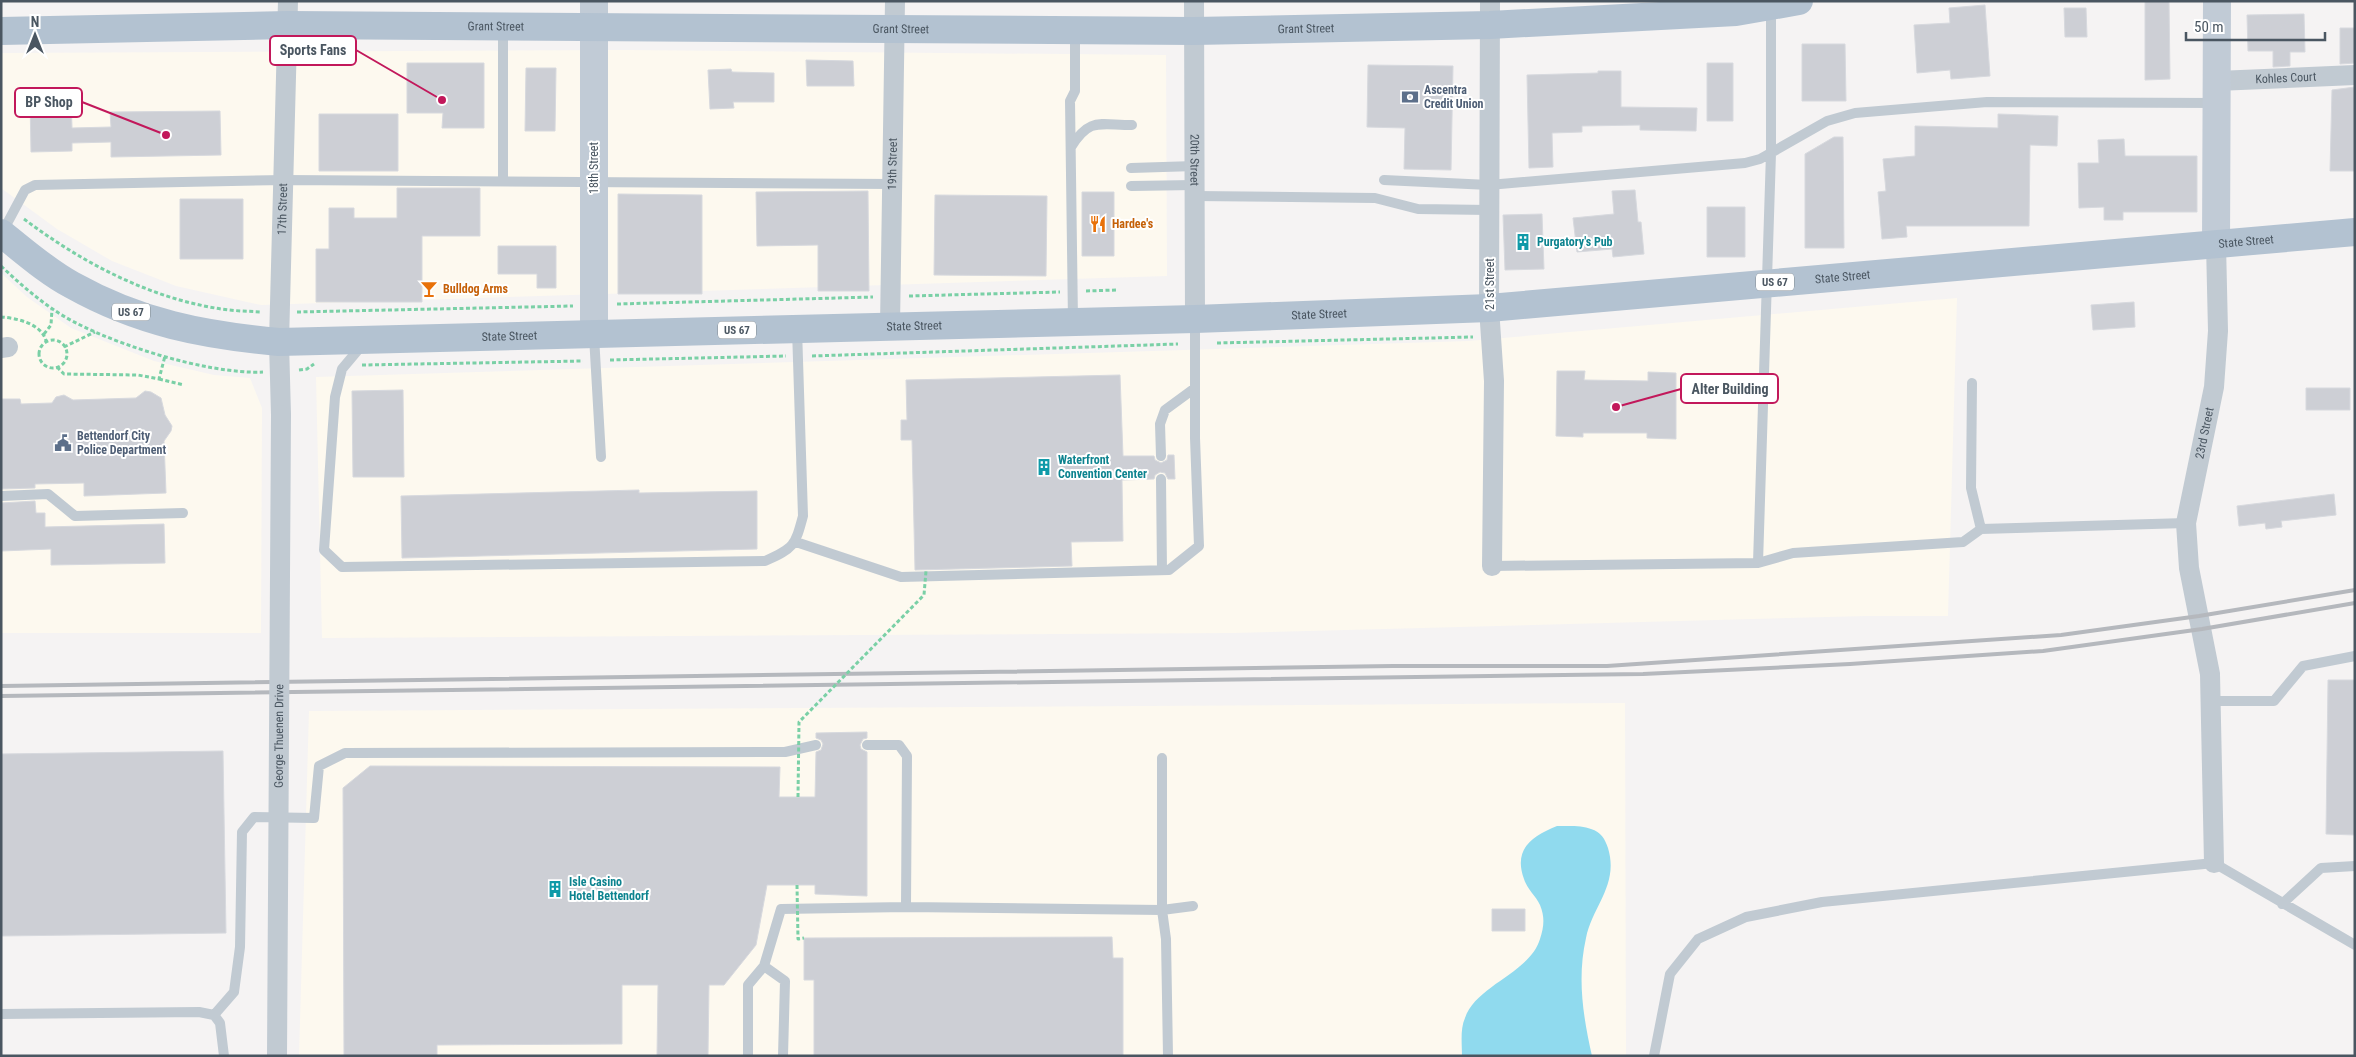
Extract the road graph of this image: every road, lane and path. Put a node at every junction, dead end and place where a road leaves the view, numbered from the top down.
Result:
1 (895, 1) edge
2 (1194, 1) edge
3 (1799, 1) edge
4 (2217, 1) edge
5 (1762, 5) edge
6 (288, 13) edge
7 (1490, 13) edge
8 (594, 14) edge
9 (503, 27) junction
10 (894, 29) junction
11 (1, 31) edge
12 (1075, 31) junction
13 (1194, 32) junction
14 (2355, 75) edge
15 (2216, 92) junction
16 (1132, 125) dead end
17 (1070, 148) junction
18 (1771, 153) junction
19 (1131, 168) dead end
20 (284, 180) junction
21 (1384, 180) dead end
22 (503, 181) junction
23 (594, 182) junction
24 (1195, 182) junction
25 (894, 184) junction
26 (1490, 185) junction
27 (1131, 186) dead end
28 (1490, 210) junction
29 (6, 226) edge
30 (2355, 232) edge
31 (2216, 244) junction
32 (1766, 283) junction
33 (1116, 290) dead end
34 (1072, 292) junction
35 (891, 297) junction
36 (594, 305) junction
37 (52, 308) dead end
38 (1489, 308) junction
39 (280, 312) junction
40 (1, 317) edge
41 (1195, 319) junction
42 (1073, 322) junction
43 (890, 326) junction
44 (797, 329) junction
45 (96, 332) dead end
46 (44, 334) junction
47 (594, 334) junction
48 (366, 339) junction
49 (46, 341) junction
50 (279, 342) junction
51 (64, 346) junction
52 (165, 356) dead end
53 (57, 367) junction
54 (159, 379) junction
55 (1972, 383) dead end
56 (184, 385) dead end
57 (1195, 388) junction
58 (280, 415) joint
59 (1161, 456) dead end
60 (600, 457) dead end
61 (1161, 479) dead end
62 (1, 496) edge
63 (183, 513) dead end
64 (2186, 522) junction
65 (1981, 529) junction
66 (796, 542) junction
67 (1758, 563) junction
68 (1492, 566) joint
69 (1162, 570) junction
70 (926, 571) dead end
71 (2355, 656) edge
72 (2211, 701) junction
73 (816, 745) dead end
74 (867, 745) dead end
75 (1162, 758) dead end
76 (798, 797) dead end
77 (2214, 863) junction
78 (2355, 866) edge
79 (797, 884) dead end
80 (2282, 904) junction
81 (1193, 906) dead end
82 (906, 907) junction
83 (1162, 910) junction
84 (804, 938) dead end
85 (2355, 945) edge
86 (764, 966) junction
87 (1, 1014) edge
88 (214, 1014) junction
89 (224, 1056) edge
90 (277, 1056) edge
91 (748, 1056) edge
92 (783, 1056) edge
93 (1168, 1056) edge
94 (1654, 1056) edge

1 - 10 street, 19th Street
2 - 13 street, 20th Street
3 - 5 main road, Grant Street
4 - 15 street, 23rd Street
5 - 7 main road, Grant Street
5 - 18 lane
6 - 9 main road, Grant Street
6 - 11 main road, Grant Street
6 - 20 street, 17th Street
7 - 13 main road, Grant Street
7 - 26 street, 21st Street
8 - 9 main road, Grant Street
8 - 10 main road, Grant Street
8 - 23 street, 18th Street
9 - 22 lane
10 - 12 main road, Grant Street
10 - 25 street, 19th Street
12 - 13 main road, Grant Street
12 - 17 lane
13 - 24 street, 20th Street
14 - 15 street, Kohles Court
15 - 18 lane
15 - 31 street, 23rd Street
16 - 17 lane
17 - 34 lane
18 - 26 lane
18 - 32 lane
19 - 24 lane
20 - 22 lane
20 - 29 lane
20 - 39 street, 17th Street
21 - 26 lane
22 - 23 lane
23 - 25 lane
23 - 36 street, 18th Street
24 - 27 lane
24 - 28 lane
24 - 41 street, 20th Street
25 - 35 street, 19th Street
26 - 28 street, 21st Street
28 - 38 street, 21st Street
29 - 39 path
29 - 50 main road, US 67
30 - 31 main road, State Street / US 67
31 - 32 main road, State Street / US 67
31 - 64 street, 23rd Street
32 - 38 main road, State Street / US 67
32 - 67 lane
33 - 34 path
34 - 35 path
34 - 42 lane
35 - 36 path
35 - 43 street, 19th Street
36 - 39 path
36 - 47 street, 18th Street
37 - 46 path
38 - 41 main road, State Street / US 67
38 - 68 street, 21st Street
39 - 50 street, 17th Street
40 - 46 path
41 - 42 main road, State Street / US 67
41 - 57 lane
42 - 43 main road, State Street / US 67
43 - 44 main road, State Street / US 67
44 - 47 main road, State Street / US 67
44 - 66 lane
45 - 51 path
46 - 49 path
47 - 48 main road, State Street / US 67
47 - 60 lane
48 - 50 main road, State Street / US 67
48 - 66 lane
49 - 51 path
49 - 53 path
50 - 58 street, 17th Street
51 - 53 path
52 - 54 path
53 - 54 path
54 - 56 path
55 - 65 lane
57 - 59 lane
57 - 69 lane
58 - 90 street, George Thuenen Drive, bridge
61 - 69 lane
62 - 63 lane
64 - 65 lane
64 - 72 street, 23rd Street
65 - 67 lane
66 - 69 lane
67 - 68 lane
70 - 76 path, bridge
71 - 72 lane
72 - 77 street, 23rd Street
73 - 88 lane
74 - 82 lane
75 - 83 lane
77 - 80 lane
77 - 94 lane
78 - 80 lane
79 - 84 path, bridge
80 - 85 lane
81 - 83 lane
82 - 83 lane
82 - 86 lane
83 - 93 lane
86 - 91 lane
86 - 92 lane
87 - 88 lane
88 - 89 lane

